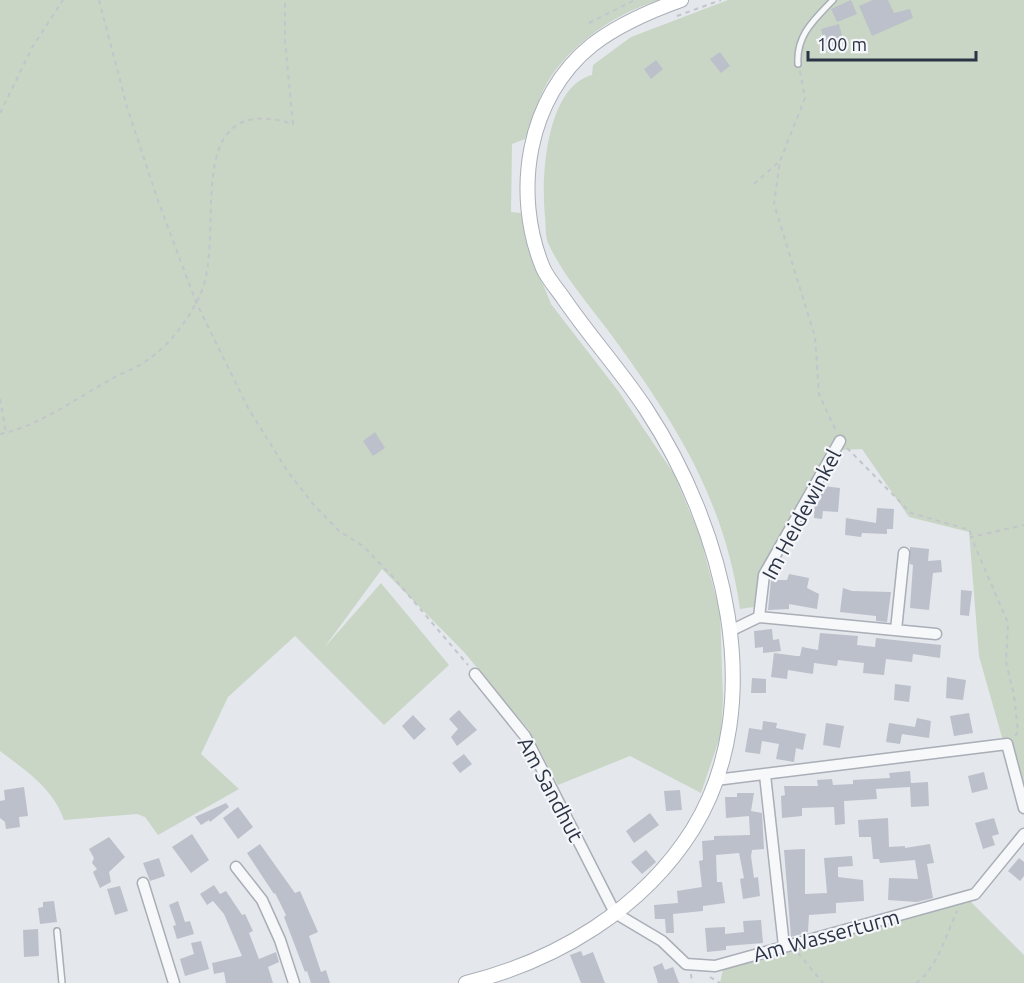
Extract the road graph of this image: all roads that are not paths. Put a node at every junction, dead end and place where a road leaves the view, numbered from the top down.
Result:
1 (681, 0) edge
2 (832, 0) edge
3 (798, 64) road end
4 (840, 441) road end
5 (904, 553) dead end
6 (759, 617) junction
7 (896, 630) junction
8 (730, 632) junction
9 (936, 634) dead end
10 (475, 674) road end
11 (765, 775) junction
12 (716, 780) junction
13 (1024, 808) edge
14 (1024, 834) edge
15 (236, 867) dead end
16 (143, 883) dead end
17 (615, 913) junction
18 (57, 931) dead end
19 (784, 946) junction
20 (62, 983) edge
21 (174, 983) edge
22 (294, 983) edge
23 (466, 983) edge

1 - 8 street
2 - 3 lane
4 - 6 street, Im Heidewinkel
5 - 7 street
6 - 7 street
6 - 8 street
7 - 9 street
8 - 12 street
10 - 17 street, Am Sandhut
11 - 12 street
11 - 13 street
11 - 19 street
12 - 17 street
14 - 19 street, Am Wasserturm
15 - 22 street
16 - 21 street
17 - 19 street, Am Wasserturm
17 - 23 street
18 - 20 lane

